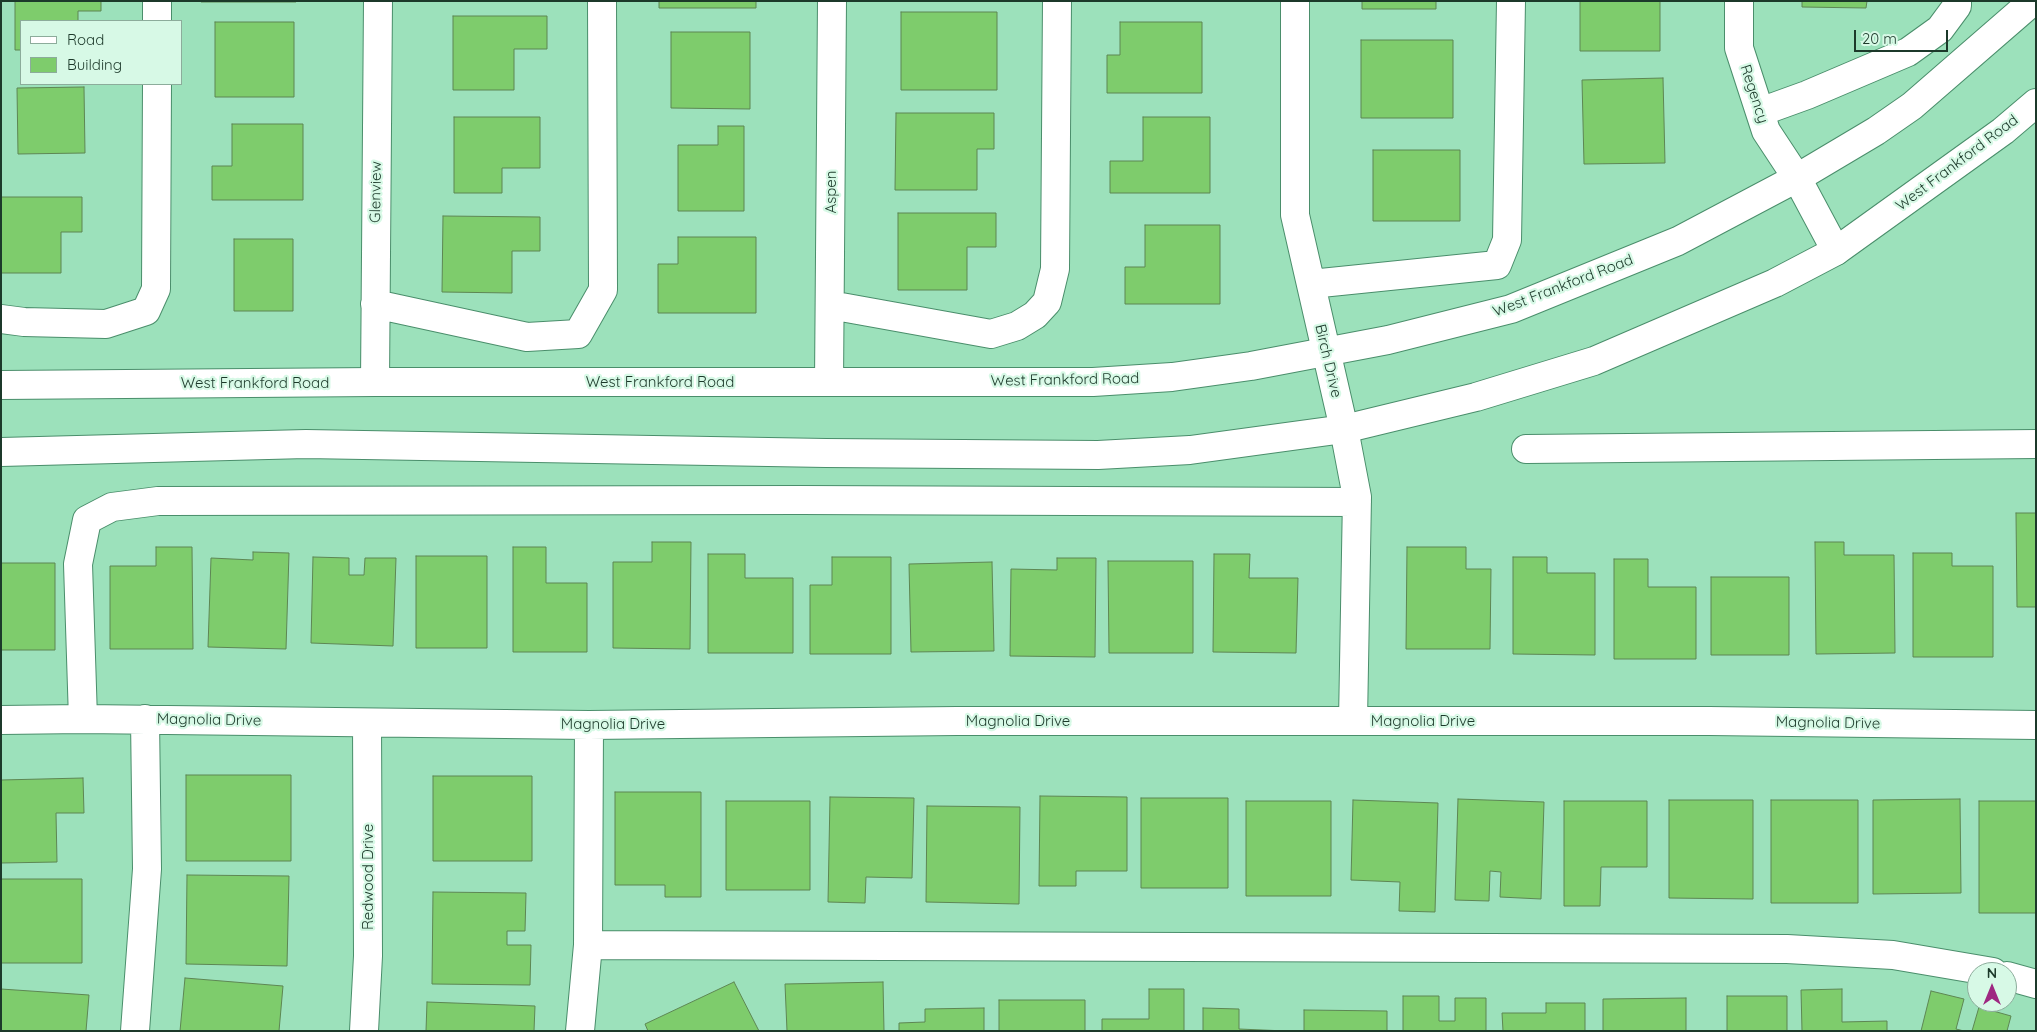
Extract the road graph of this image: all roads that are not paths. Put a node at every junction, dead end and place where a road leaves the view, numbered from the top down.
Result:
1 (157, 1) edge
2 (378, 1) edge
3 (602, 1) edge
4 (832, 1) edge
5 (1057, 1) edge
6 (1295, 1) edge
7 (1511, 1) edge
8 (1740, 1) edge
9 (1957, 1) edge
10 (2026, 4) edge
11 (157, 20) edge
12 (157, 85) edge
13 (2036, 103) edge
14 (1760, 112) junction
15 (1796, 178) junction
16 (1836, 251) junction
17 (1311, 284) junction
18 (375, 304) junction
19 (830, 305) junction
20 (1, 319) edge
21 (1326, 350) junction
22 (375, 382) junction
23 (830, 382) junction
24 (1, 385) edge
25 (1344, 429) junction
26 (2036, 444) edge
27 (1526, 449) dead end
28 (1, 452) edge
29 (1357, 502) junction
30 (84, 719) junction
31 (145, 719) junction
32 (1, 720) edge
33 (1352, 721) junction
34 (367, 723) junction
35 (589, 724) junction
36 (2036, 725) edge
37 (588, 945) junction
38 (1967, 967) edge
39 (2017, 979) edge
40 (2036, 984) edge
41 (135, 1031) edge
42 (364, 1031) edge
43 (580, 1031) edge

1 - 11 main road
2 - 18 main road, Glenview
3 - 18 main road
4 - 19 main road, Aspen
5 - 19 main road
6 - 17 main road, Birch Drive
7 - 17 main road
8 - 14 main road, Regency
9 - 14 main road
10 - 15 main road, West Frankford Road
12 - 20 main road
13 - 16 main road, West Frankford Road
14 - 15 main road, Regency
15 - 16 main road, Regency
15 - 21 main road, West Frankford Road
16 - 25 main road, West Frankford Road
17 - 21 main road, Birch Drive
18 - 22 main road, Glenview
19 - 23 main road, Aspen
21 - 23 main road, West Frankford Road
21 - 25 main road, Birch Drive
22 - 23 main road, West Frankford Road
22 - 24 main road, West Frankford Road
25 - 28 main road, West Frankford Road
25 - 29 main road, Birch Drive
26 - 27 main road
29 - 30 main road
29 - 33 main road, Birch Drive
30 - 31 main road, Magnolia Drive
30 - 32 main road, Magnolia Drive
31 - 34 main road, Magnolia Drive
31 - 41 main road
33 - 35 main road, Magnolia Drive
33 - 36 main road, Magnolia Drive
34 - 35 main road, Magnolia Drive
34 - 42 main road, Redwood Drive
35 - 37 main road
37 - 38 main road
37 - 43 main road
39 - 40 main road

